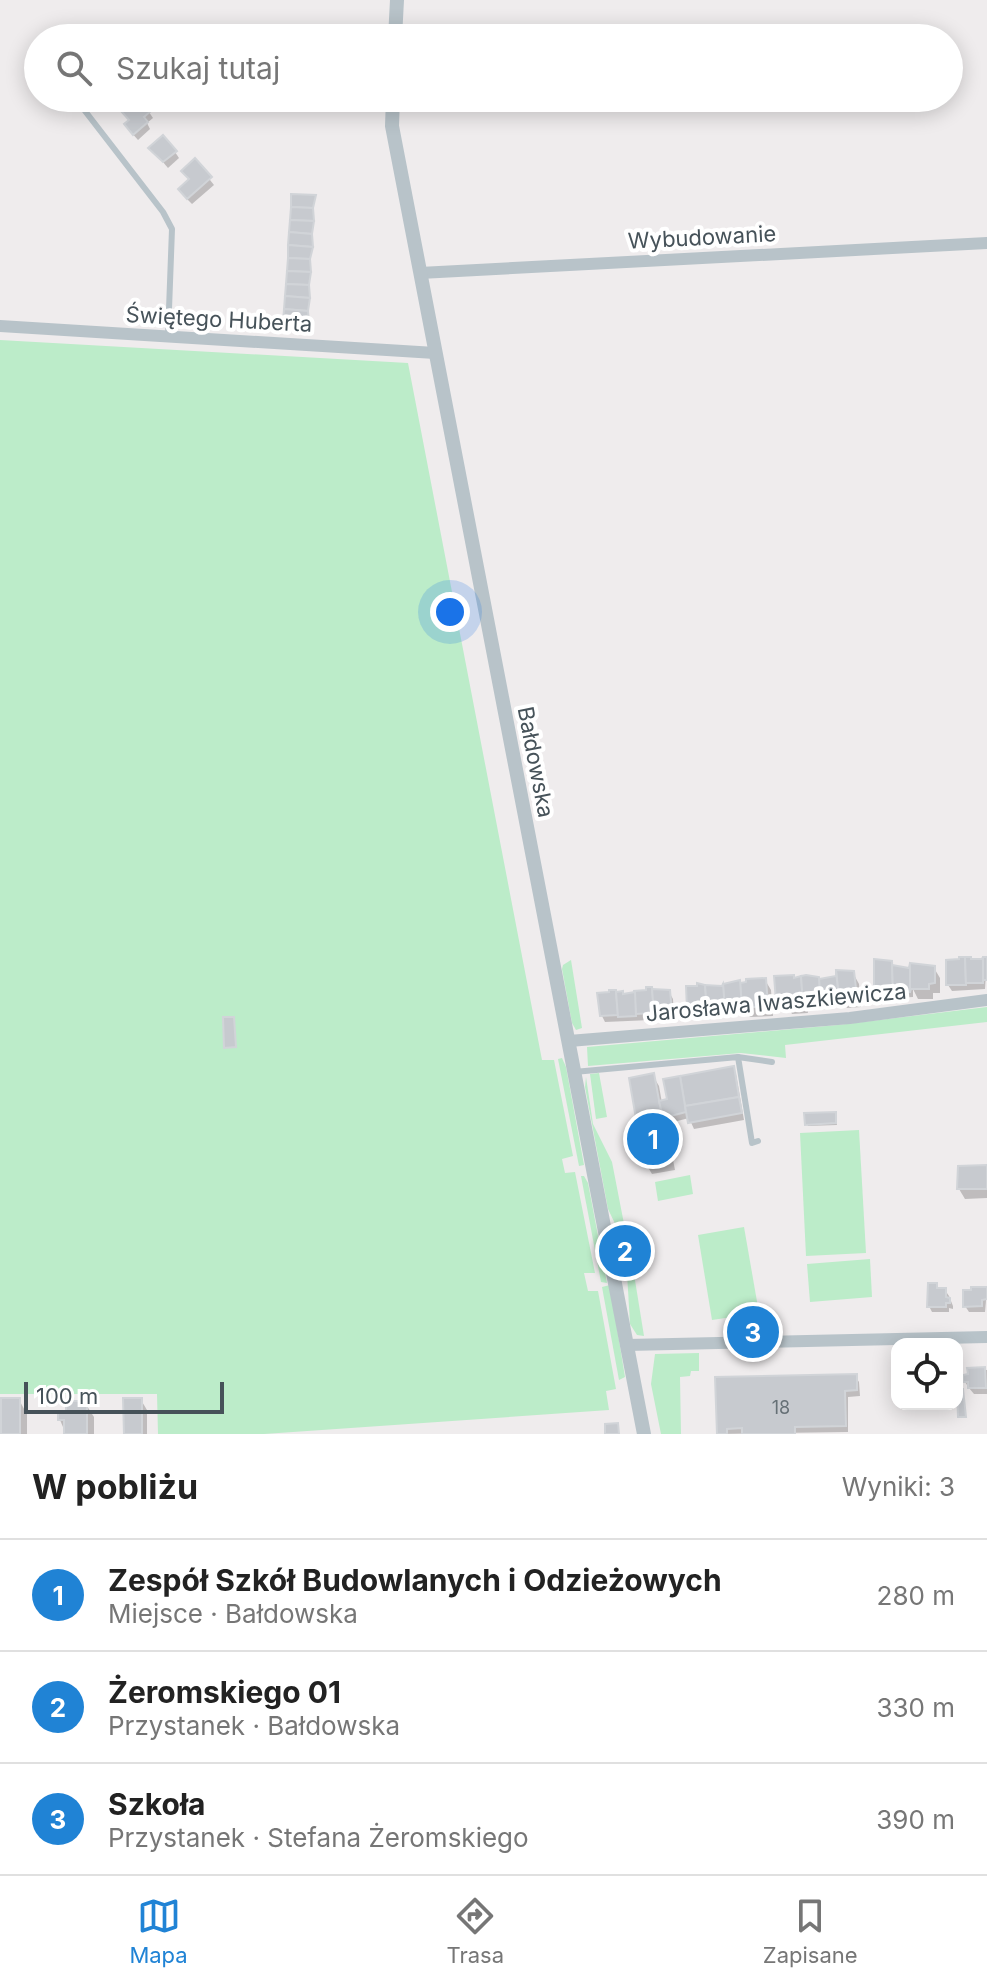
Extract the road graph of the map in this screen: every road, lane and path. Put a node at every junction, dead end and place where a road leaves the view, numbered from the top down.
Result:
1 (397, 0) edge
2 (396, 24) edge
3 (86, 112) edge
4 (392, 112) edge
5 (987, 243) edge
6 (420, 273) junction
7 (0, 326) edge
8 (168, 336) junction
9 (435, 353) junction
10 (987, 1000) edge
11 (569, 1041) junction
12 (738, 1057) junction
13 (772, 1062) dead end
14 (574, 1072) junction
15 (758, 1141) dead end
16 (987, 1337) edge
17 (627, 1345) junction
18 (644, 1434) edge

1 - 2 street
3 - 8 lane
4 - 6 street, Bałdowska
5 - 6 street, Wybudowanie
6 - 9 street, Bałdowska
7 - 8 street, Świętego Huberta
8 - 9 street, Świętego Huberta
9 - 11 street, Bałdowska
10 - 11 street, Jarosława Iwaszkiewicza
11 - 14 street, Bałdowska
12 - 13 lane
12 - 14 lane
12 - 15 lane
14 - 17 street, Bałdowska
16 - 17 street
17 - 18 street, Bałdowska

